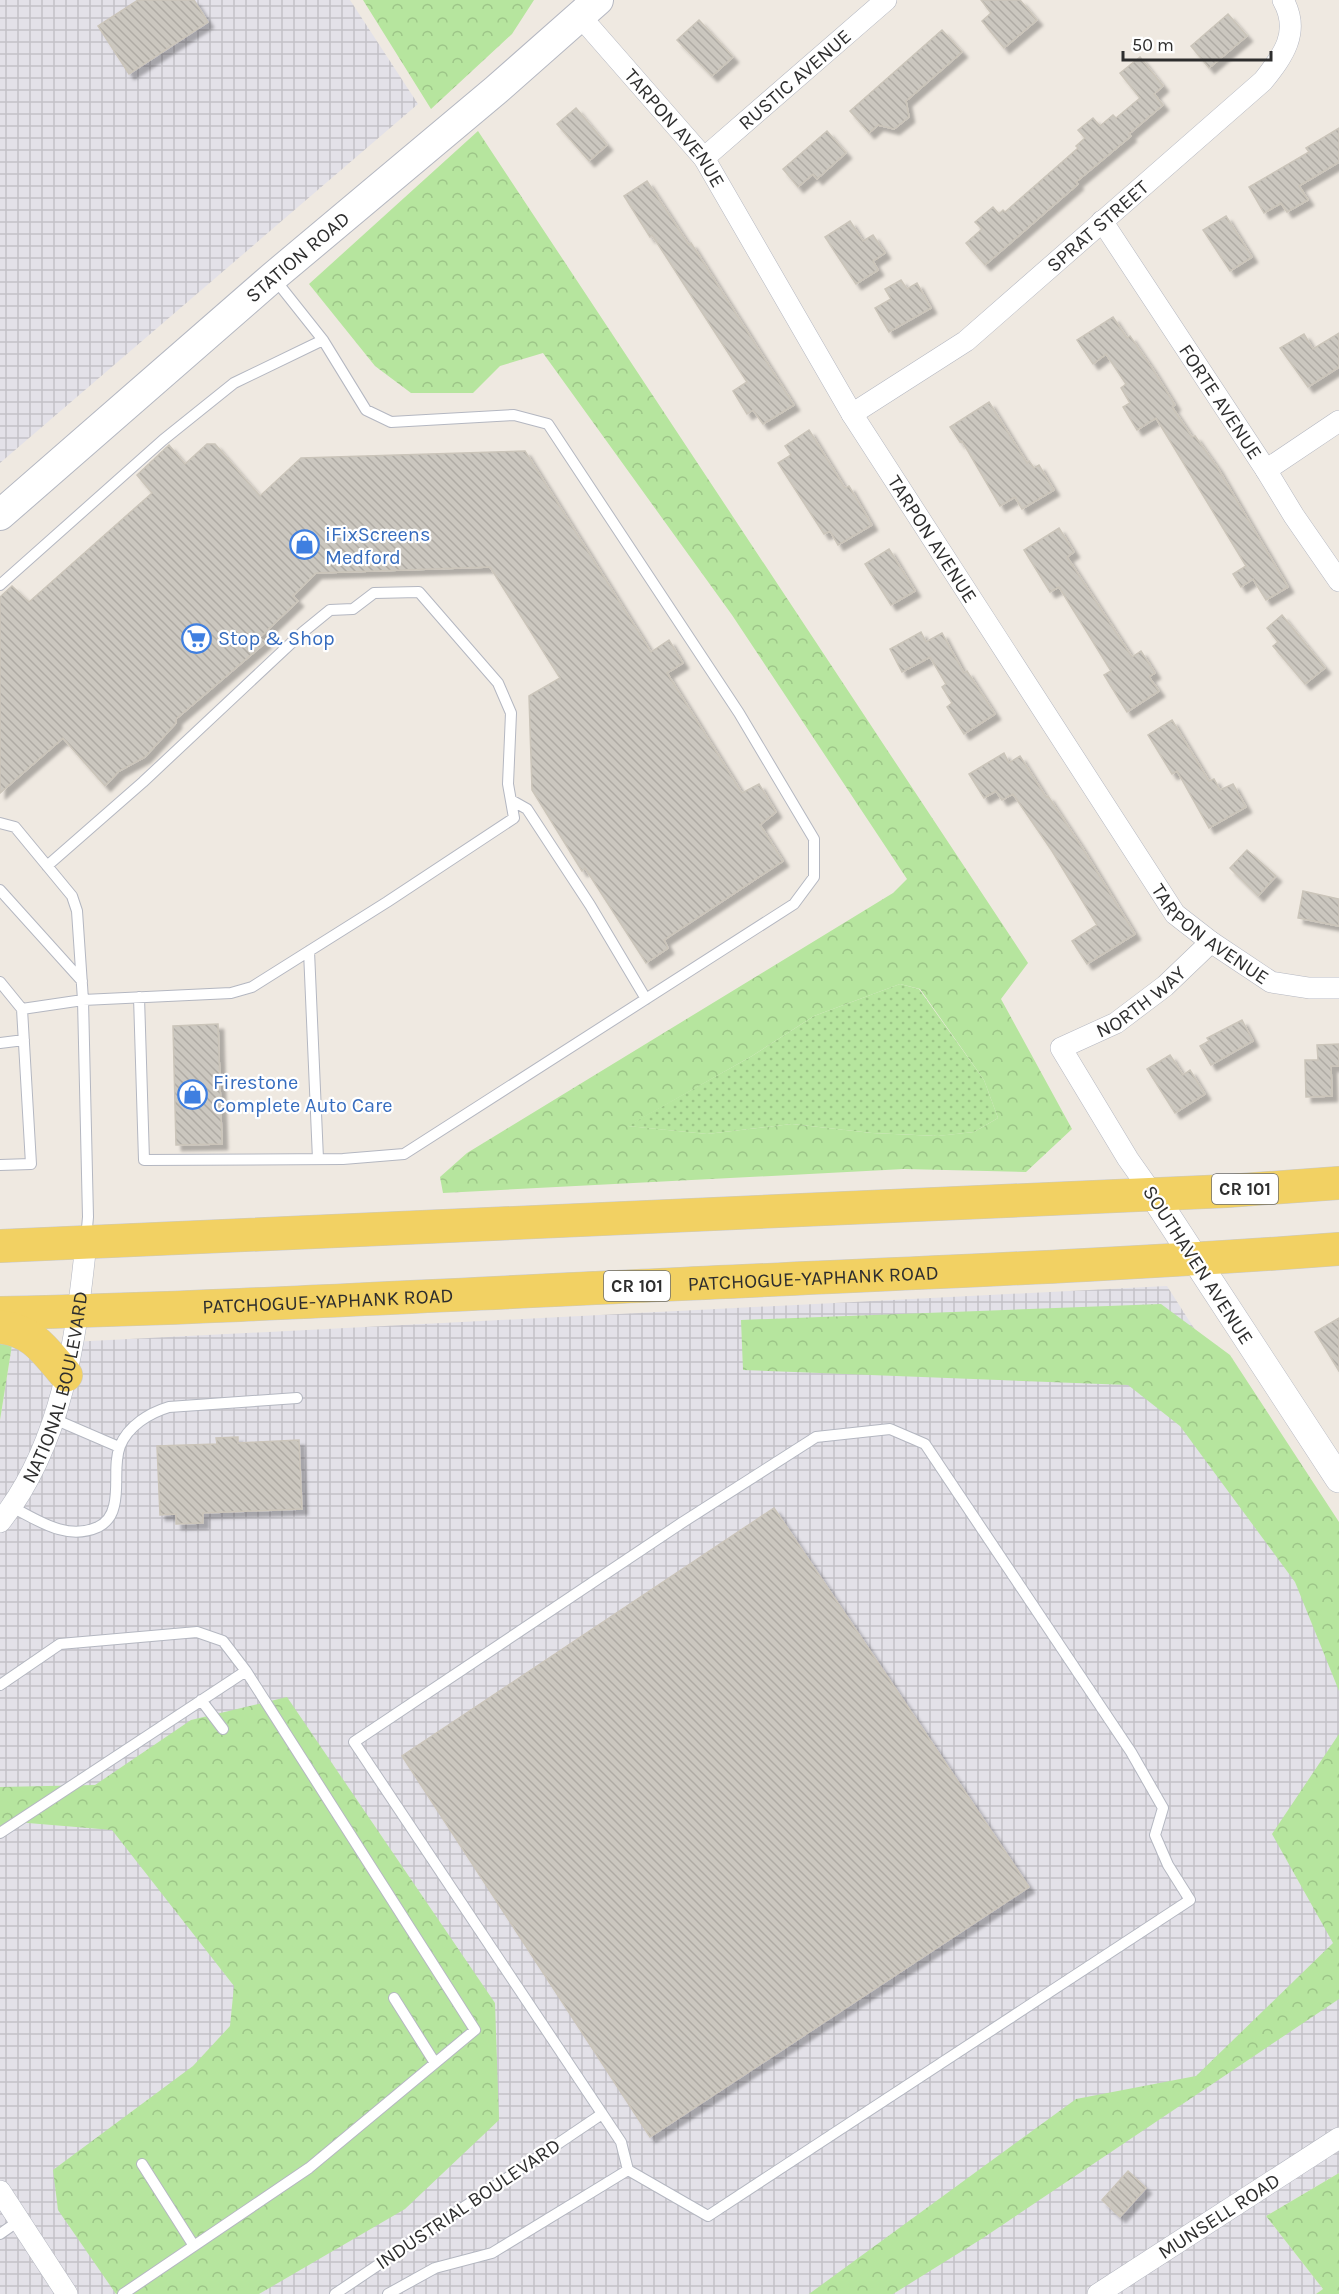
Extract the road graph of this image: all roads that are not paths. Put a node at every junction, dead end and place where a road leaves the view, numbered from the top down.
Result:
1 (886, 0) edge
2 (1283, 0) edge
3 (589, 8) edge
4 (704, 158) junction
5 (1102, 221) junction
6 (273, 278) junction
7 (323, 340) junction
8 (852, 414) junction
9 (1339, 421) edge
10 (1266, 470) junction
11 (0, 515) edge
12 (1339, 581) edge
13 (0, 585) edge
14 (511, 800) junction
15 (0, 823) edge
16 (47, 866) junction
17 (0, 890) edge
18 (1211, 942) junction
19 (309, 951) junction
20 (82, 981) junction
21 (0, 982) edge
22 (1339, 988) edge
23 (139, 998) junction
24 (646, 999) junction
25 (82, 1000) junction
26 (22, 1009) junction
27 (24, 1040) junction
28 (0, 1043) edge
29 (1061, 1048) joint
30 (318, 1159) junction
31 (0, 1165) edge
32 (1339, 1183) edge
33 (1152, 1193) junction
34 (86, 1243) junction
35 (0, 1246) edge
36 (1339, 1249) edge
37 (1195, 1259) junction
38 (79, 1310) junction
39 (0, 1313) edge
40 (0, 1327) edge
41 (66, 1375) junction
42 (297, 1398) dead end
43 (54, 1419) junction
44 (119, 1447) junction
45 (1339, 1479) edge
46 (6, 1515) edge
47 (246, 1671) junction
48 (0, 1685) edge
49 (201, 1700) junction
50 (223, 1730) dead end
51 (0, 1833) edge
52 (394, 1998) dead end
53 (435, 2063) junction
54 (602, 2114) junction
55 (1339, 2138) edge
56 (142, 2163) dead end
57 (628, 2170) junction
58 (0, 2191) edge
59 (20, 2220) junction
60 (0, 2234) edge
61 (194, 2246) junction
62 (68, 2294) edge
63 (123, 2294) edge
64 (335, 2294) edge
65 (388, 2294) edge
66 (1098, 2294) edge

1 - 4 street, RUSTIC AVENUE
2 - 5 street, SPRAT STREET
3 - 4 street, TARPON AVENUE
3 - 6 main road, STATION ROAD
4 - 8 street, TARPON AVENUE
5 - 8 street, SPRAT STREET
5 - 10 street, FORTE AVENUE
6 - 7 lane
6 - 11 main road, STATION ROAD
7 - 13 lane
7 - 24 lane
8 - 18 street, TARPON AVENUE
9 - 10 street
10 - 12 street, FORTE AVENUE
14 - 16 lane
14 - 19 lane
14 - 24 lane
15 - 16 lane
16 - 20 lane
17 - 20 lane
18 - 22 street, TARPON AVENUE
18 - 29 street, NORTH WAY
19 - 23 lane
19 - 30 lane
20 - 25 lane
21 - 26 lane
23 - 25 lane
23 - 30 lane
24 - 30 lane
25 - 26 lane
25 - 34 lane
26 - 27 lane
27 - 28 lane
27 - 31 lane
29 - 33 street, SOUTHAVEN AVENUE
32 - 33 main road, CR 101
33 - 34 main road, CR 101
33 - 37 street, SOUTHAVEN AVENUE
34 - 35 main road, CR 101
34 - 38 street, NATIONAL BOULEVARD
36 - 37 main road, PATCHOGUE-YAPHANK ROAD / CR 101
37 - 38 main road, PATCHOGUE-YAPHANK ROAD / CR 101
37 - 45 street, SOUTHAVEN AVENUE
38 - 39 main road, PATCHOGUE-YAPHANK ROAD / CR 101
38 - 41 street, NATIONAL BOULEVARD
40 - 41 main road
41 - 43 street, NATIONAL BOULEVARD
42 - 44 lane
43 - 44 lane
43 - 46 street, NATIONAL BOULEVARD
44 - 46 lane
47 - 48 lane
47 - 49 lane
47 - 53 lane
49 - 50 lane
49 - 51 lane
52 - 53 lane
53 - 61 lane
54 - 57 lane
54 - 57 lane
54 - 64 lane, INDUSTRIAL BOULEVARD
55 - 66 street, MUNSELL ROAD
56 - 61 lane
57 - 65 lane, INDUSTRIAL BOULEVARD
58 - 59 street
59 - 60 lane
59 - 62 street
61 - 63 lane

